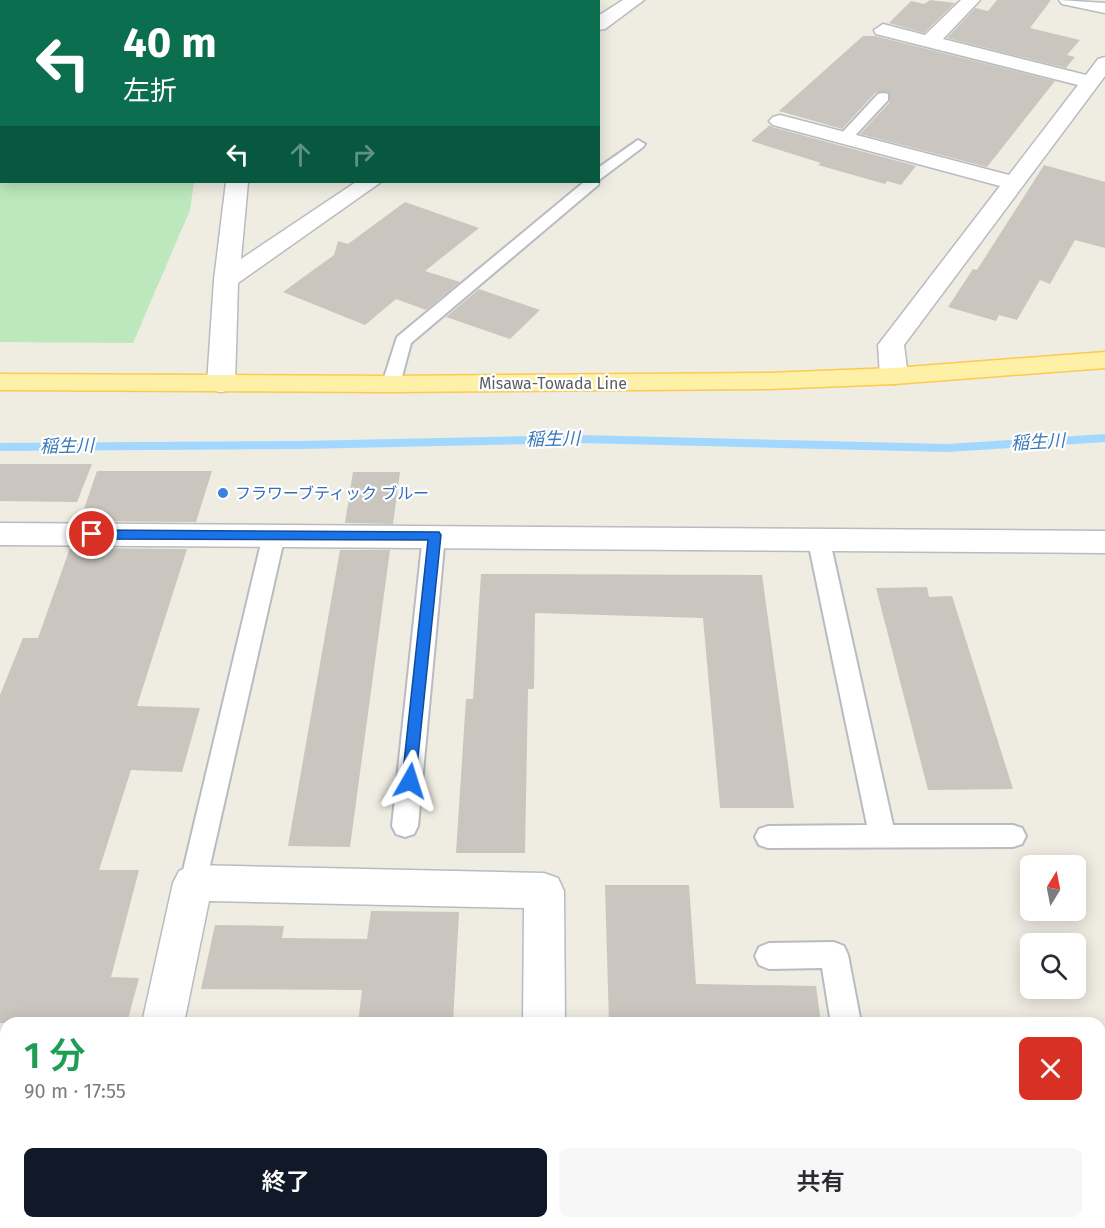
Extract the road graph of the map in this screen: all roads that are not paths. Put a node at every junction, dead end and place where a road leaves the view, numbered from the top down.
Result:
1 (635, 0) edge
2 (971, 0) edge
3 (1068, 0) edge
4 (1105, 8) edge
5 (600, 24) edge
6 (884, 30) dead end
7 (928, 42) junction
8 (1105, 63) edge
9 (1091, 82) junction
10 (884, 97) dead end
11 (780, 121) dead end
12 (845, 138) junction
13 (638, 144) dead end
14 (600, 175) edge
15 (237, 183) edge
16 (369, 183) edge
17 (591, 183) edge
18 (1014, 183) junction
19 (226, 280) junction
20 (1105, 360) edge
21 (894, 376) junction
22 (0, 382) edge
23 (221, 384) junction
24 (391, 384) junction
25 (0, 534) edge
26 (274, 535) junction
27 (434, 535) junction
28 (819, 541) junction
29 (1105, 542) edge
30 (405, 826) dead end
31 (882, 836) junction
32 (1013, 836) dead end
33 (768, 837) dead end
34 (193, 883) junction
35 (769, 956) dead end
36 (164, 1017) edge
37 (544, 1017) edge
38 (845, 1017) edge

1 - 5 street
2 - 7 street
3 - 4 street
6 - 7 street
7 - 9 street
8 - 9 street
9 - 18 street
10 - 12 lane
11 - 12 street
12 - 18 street
13 - 14 lane
15 - 19 street
16 - 19 street
17 - 24 lane
18 - 21 street
19 - 23 street
20 - 21 main road, Misawa-Towada Line
21 - 24 main road, Misawa-Towada Line
22 - 23 main road, Misawa-Towada Line
23 - 24 main road, Misawa-Towada Line
25 - 26 street
26 - 27 street
26 - 34 lane
27 - 28 street
27 - 30 lane
28 - 29 street
28 - 31 lane
31 - 32 lane
31 - 33 lane
34 - 36 street
34 - 37 street
35 - 38 lane

